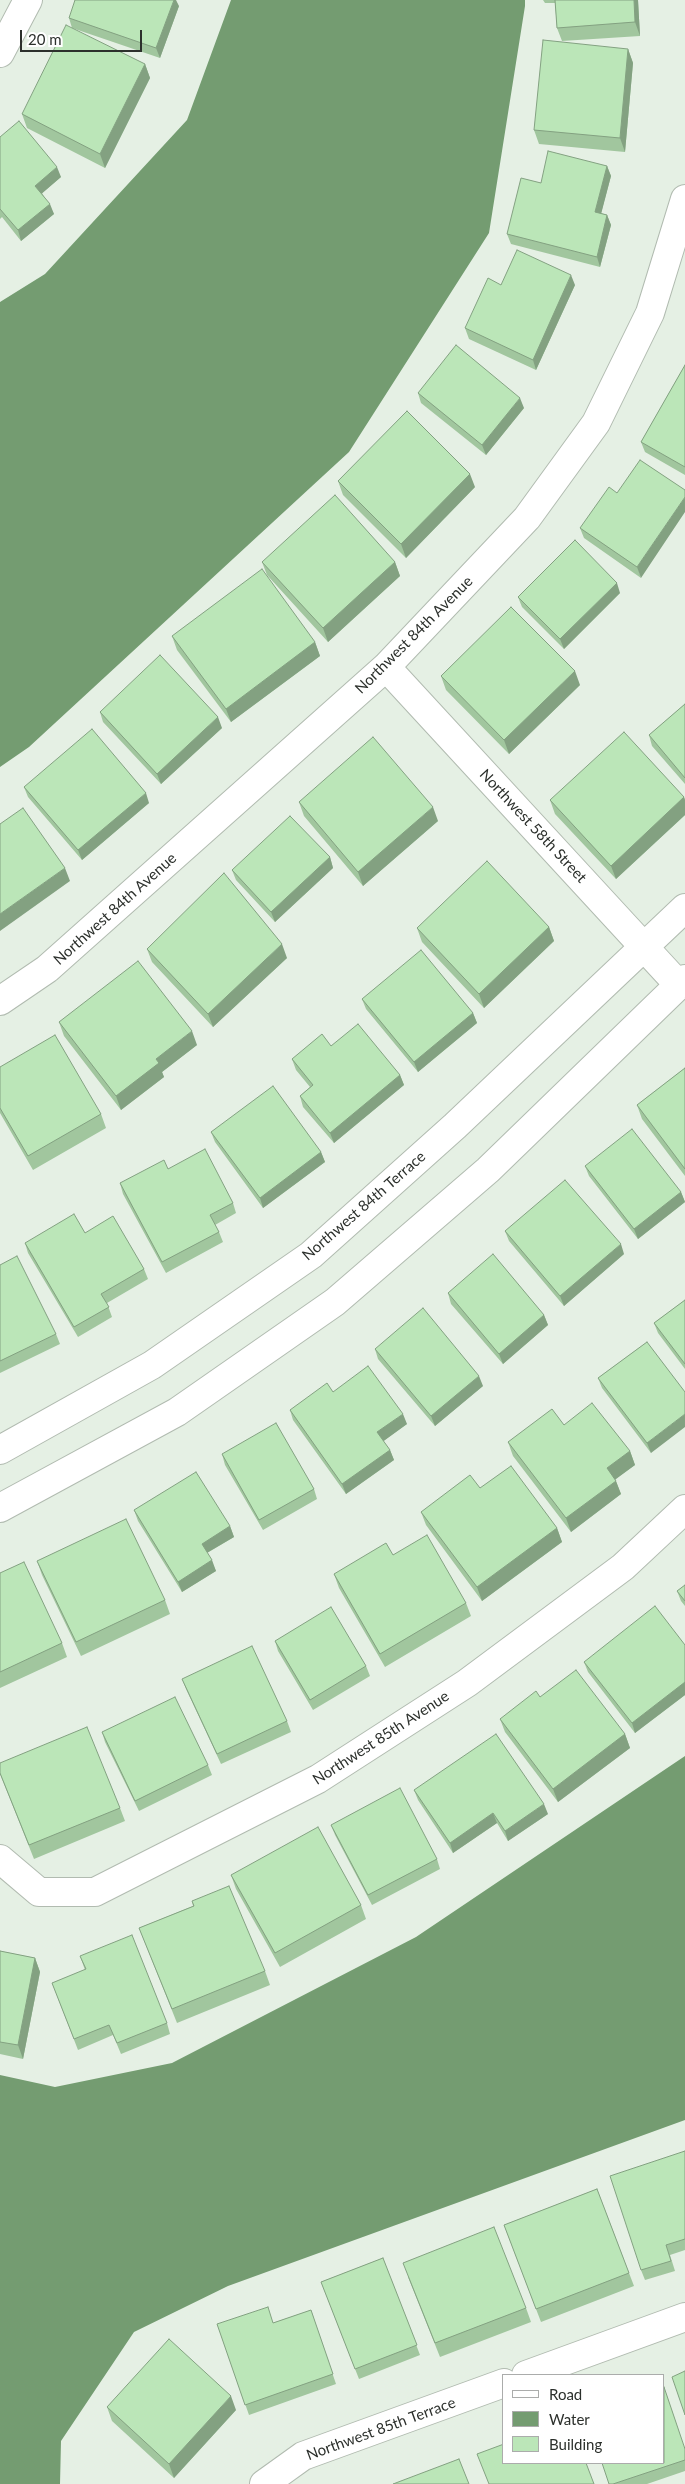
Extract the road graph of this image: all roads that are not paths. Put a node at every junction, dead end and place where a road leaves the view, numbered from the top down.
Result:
1 (28, 0) edge
2 (0, 53) edge
3 (685, 199) edge
4 (386, 667) junction
5 (685, 908) edge
6 (643, 945) junction
7 (682, 982) edge
8 (0, 1001) edge
9 (0, 1450) edge
10 (0, 1508) edge
11 (685, 1509) edge
12 (0, 1859) edge
13 (685, 2317) edge
14 (529, 2374) edge
15 (502, 2384) edge
16 (264, 2484) edge

1 - 2 street
3 - 4 street, Northwest 84th Avenue
4 - 6 street, Northwest 58th Street
4 - 8 street, Northwest 84th Avenue
5 - 6 street, Northwest 84th Terrace
6 - 7 street, Northwest 58th Street
6 - 9 street, Northwest 84th Terrace
7 - 10 street
11 - 12 street, Northwest 85th Avenue
13 - 14 street
15 - 16 street, Northwest 85th Terrace

